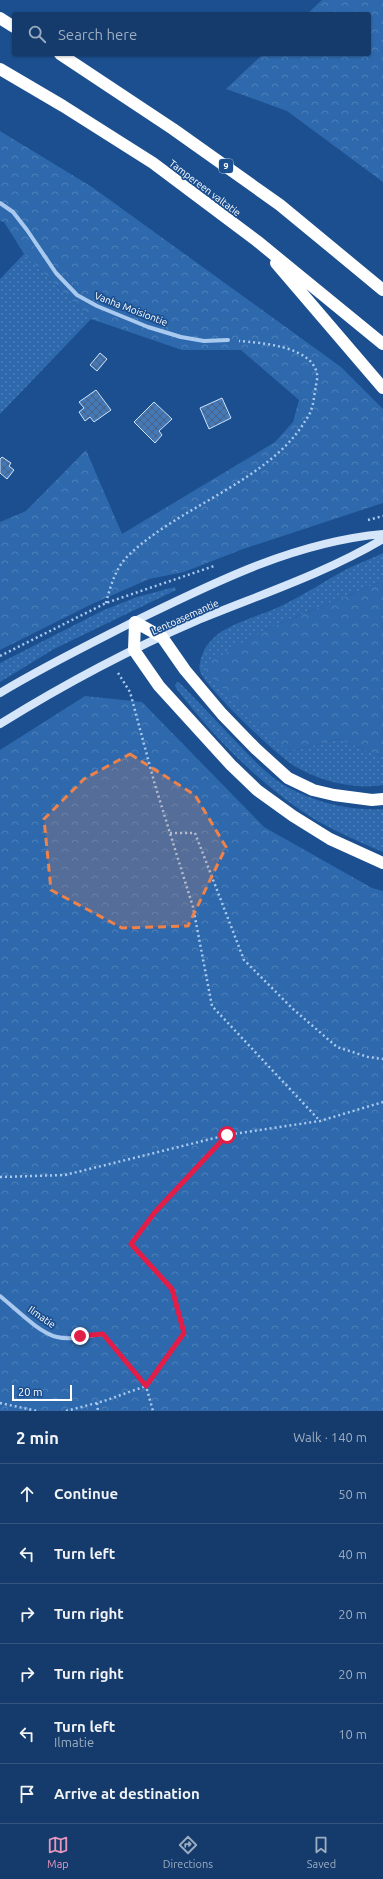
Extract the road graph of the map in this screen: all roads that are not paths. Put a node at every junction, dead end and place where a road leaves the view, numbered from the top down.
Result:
1 (0, 18) edge
2 (12, 25) edge
3 (63, 56) edge
4 (0, 69) edge
5 (0, 203) edge
6 (257, 241) junction
7 (383, 290) edge
8 (228, 340) road end
9 (383, 344) edge
10 (383, 388) edge
11 (383, 534) edge
12 (383, 539) edge
13 (135, 622) junction
14 (162, 638) junction
15 (134, 650) junction
16 (0, 694) edge
17 (0, 724) edge
18 (383, 799) edge
19 (383, 863) edge
20 (0, 1296) edge
21 (103, 1334) road end

1 - 2 highway
3 - 7 highway, 9
4 - 6 highway, Tampereen valtatie
5 - 8 street, Vanha Moisiontie
6 - 9 highway, Tampereen valtatie
6 - 10 highway
11 - 13 main road, Lentoasemantie
12 - 14 main road, Lentoasemantie
13 - 14 highway
13 - 15 highway
13 - 16 main road, Lentoasemantie
14 - 15 main road, Lentoasemantie
14 - 18 highway
15 - 17 main road, Lentoasemantie
15 - 19 highway
20 - 21 street, Ilmatie

